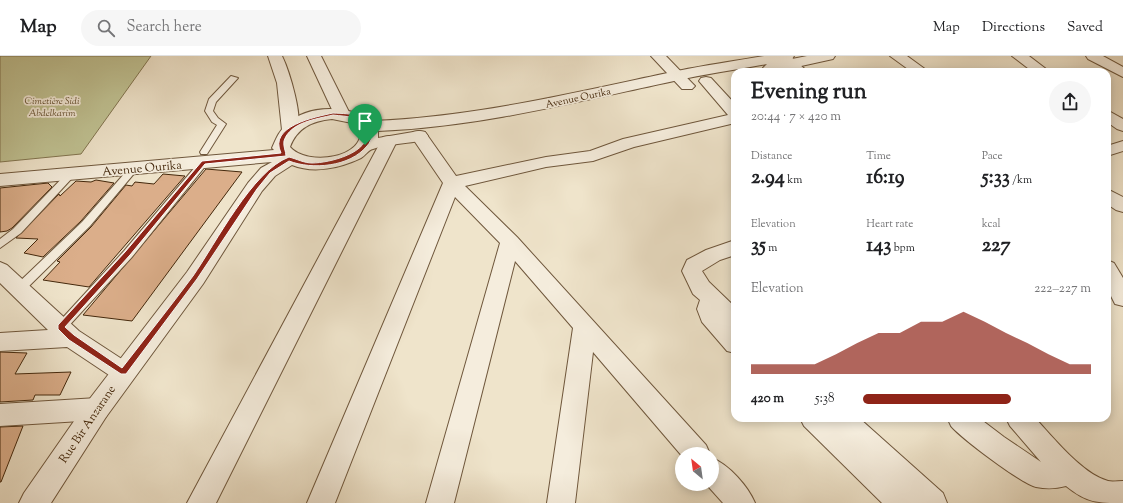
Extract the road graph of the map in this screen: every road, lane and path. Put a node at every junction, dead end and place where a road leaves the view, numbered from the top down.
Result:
1 (276, 56) edge
2 (314, 56) edge
3 (658, 56) edge
4 (828, 56) edge
5 (897, 56) edge
6 (1019, 56) edge
7 (1093, 56) edge
8 (790, 62) edge
9 (756, 68) edge
10 (768, 68) edge
11 (916, 68) edge
12 (1037, 68) edge
13 (731, 72) edge
14 (1123, 73) edge
15 (731, 77) edge
16 (234, 78) dead end
17 (682, 81) junction
18 (706, 81) junction
19 (1123, 106) edge
20 (731, 109) edge
21 (1111, 109) edge
22 (342, 114) junction
23 (1111, 118) edge
24 (731, 119) edge
25 (368, 126) junction
26 (1123, 126) edge
27 (419, 136) junction
28 (389, 141) junction
29 (365, 145) junction
30 (286, 146) junction
31 (1123, 146) edge
32 (1111, 150) edge
33 (204, 157) junction
34 (134, 168) junction
35 (0, 170) edge
36 (71, 174) junction
37 (0, 180) edge
38 (452, 183) junction
39 (1111, 198) edge
40 (1123, 206) edge
41 (510, 242) junction
42 (0, 244) edge
43 (731, 249) edge
44 (0, 270) edge
45 (1111, 276) edge
46 (20, 288) junction
47 (711, 297) junction
48 (1123, 298) edge
49 (731, 316) edge
50 (584, 328) junction
51 (66, 332) junction
52 (731, 340) edge
53 (0, 342) edge
54 (123, 372) junction
55 (97, 408) junction
56 (0, 415) edge
57 (817, 422) edge
58 (845, 422) edge
59 (965, 422) edge
60 (1023, 422) edge
61 (691, 447) edge
62 (1068, 472) junction
63 (719, 479) edge
64 (1123, 495) edge
65 (34, 503) edge
66 (201, 503) edge
67 (321, 503) edge
68 (440, 503) edge
69 (561, 503) edge
70 (741, 503) edge
71 (902, 503) edge
72 (933, 503) edge

1 - 30 street
2 - 22 street
3 - 17 street
4 - 8 street, Avenue Ourika
5 - 11 street
6 - 12 street
7 - 14 street
8 - 9 street, Avenue Ourika
8 - 10 street, Avenue Ourika
13 - 17 street, Avenue Ourika
15 - 18 street, Avenue Ourika
16 - 33 lane
17 - 18 street, Avenue Ourika
17 - 25 street, Avenue Ourika
17 - 27 street, Avenue Ourika
18 - 20 street
19 - 21 street
22 - 25 street, Avenue Ourika
22 - 30 street, Avenue Ourika
23 - 26 street
24 - 38 street
25 - 29 street
27 - 28 street, Avenue Ourika
27 - 38 street
28 - 29 street, Avenue Ourika
28 - 66 street
29 - 30 street, Avenue Ourika
30 - 33 street, Avenue Ourika
30 - 54 street, Rue Bir Anzarane
31 - 32 street
33 - 34 street, Avenue Ourika
33 - 35 street, Avenue Ourika
33 - 51 lane
34 - 36 street, Avenue Ourika
34 - 46 lane
36 - 37 street, Avenue Ourika
36 - 42 lane
38 - 41 street
38 - 67 street
39 - 40 street
41 - 50 street
41 - 68 street
43 - 47 street
44 - 46 street
45 - 48 street
46 - 51 street
47 - 49 street
47 - 52 street
50 - 61 street
50 - 69 street
51 - 53 street
51 - 54 street
54 - 55 street, Rue Bir Anzarane
55 - 56 street
55 - 65 street, Rue Bir Anzarane
57 - 71 street
58 - 72 street
59 - 62 street
60 - 62 street
62 - 64 street
63 - 70 street

